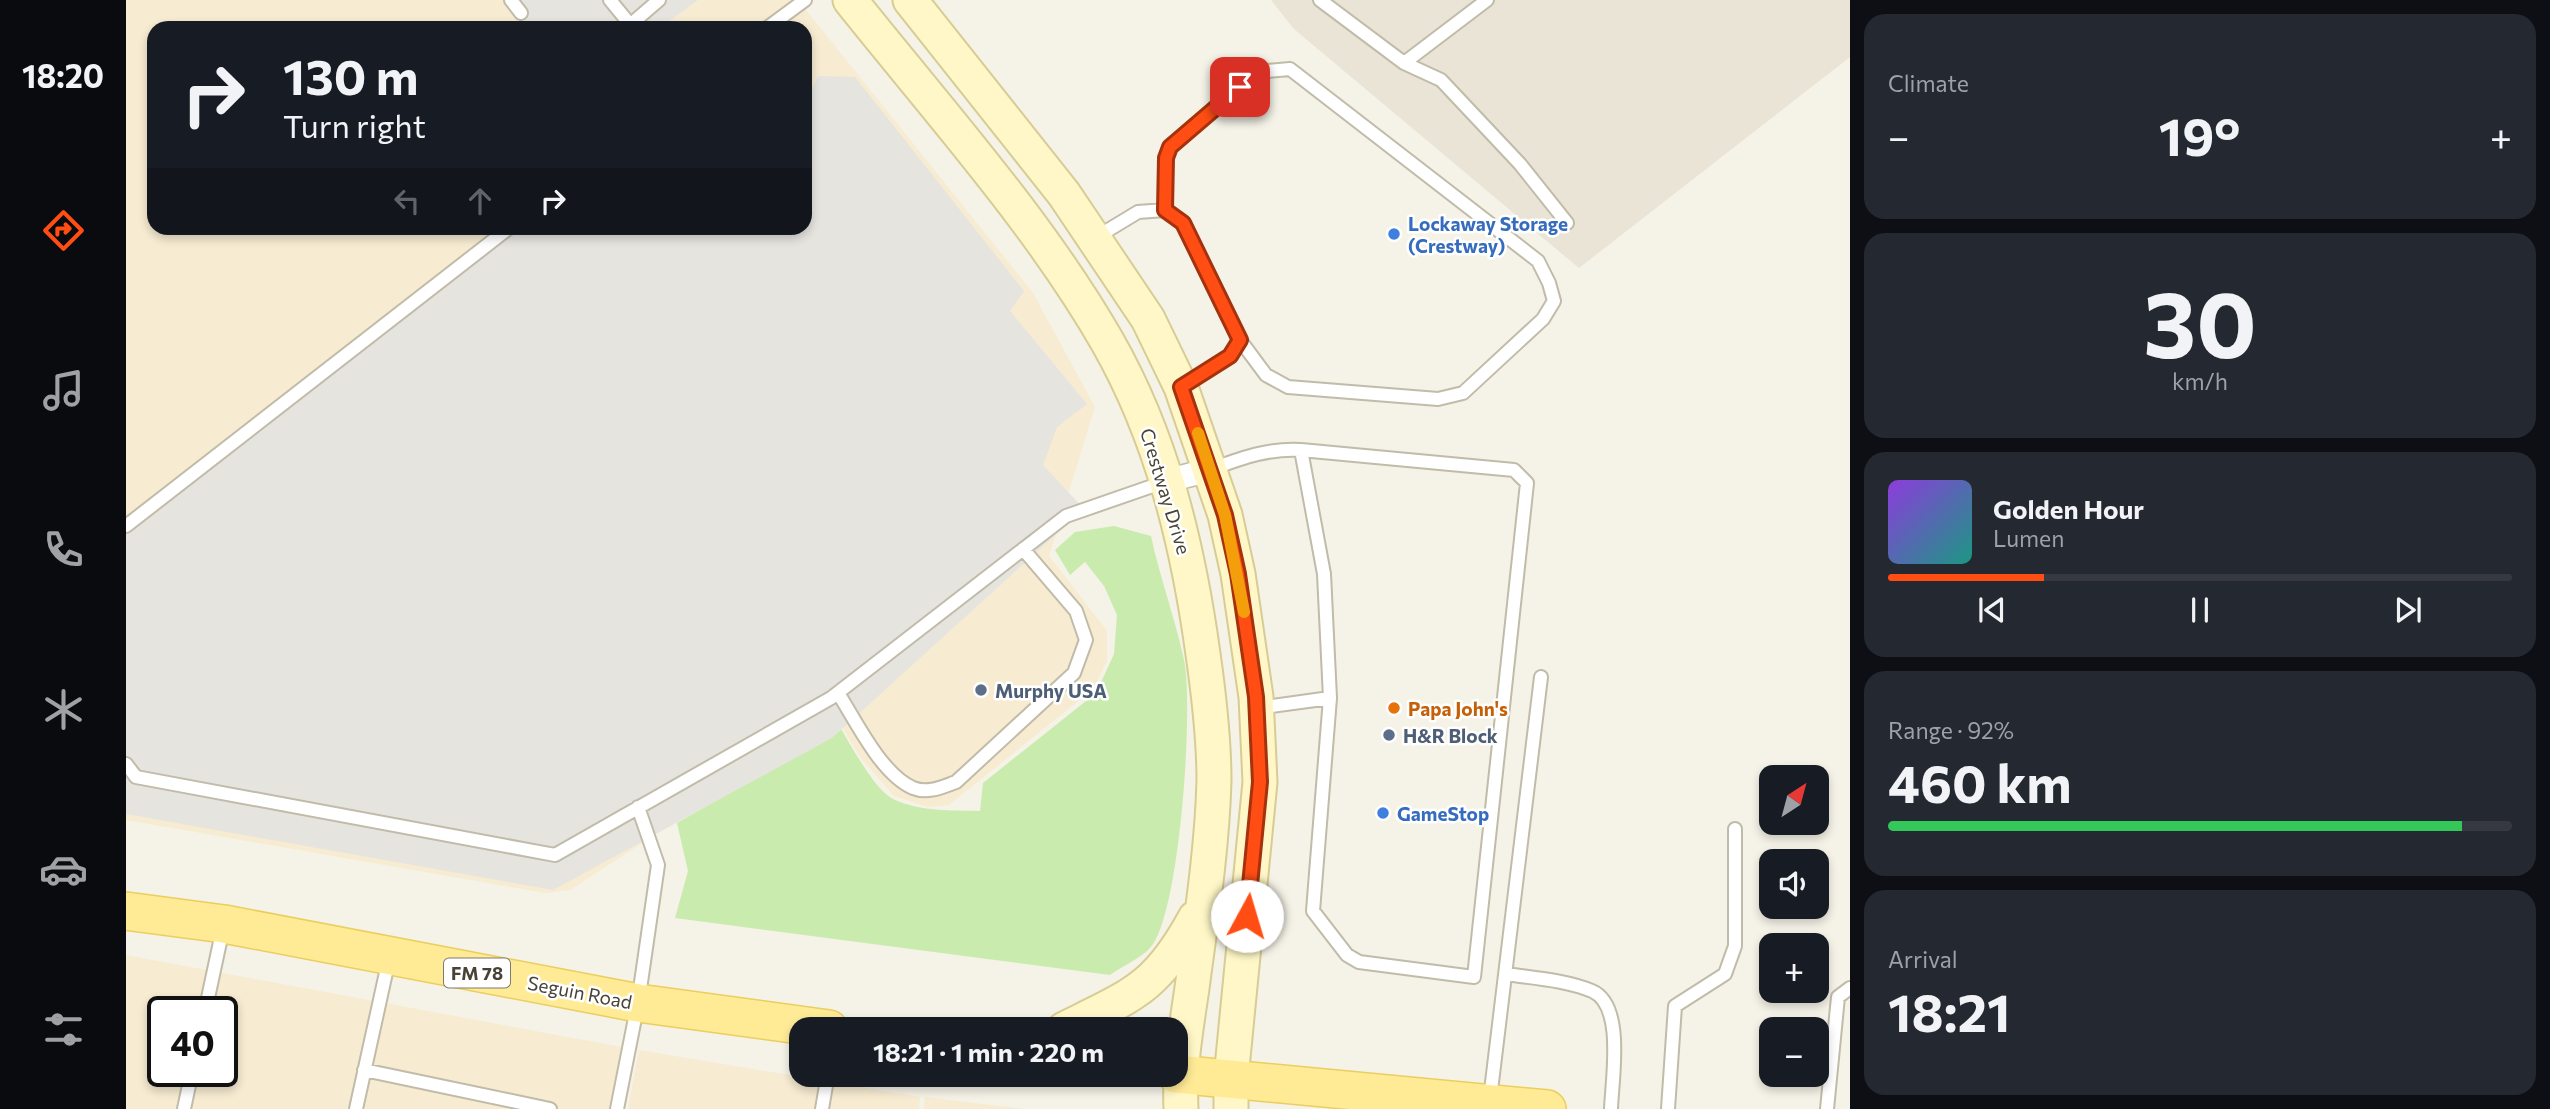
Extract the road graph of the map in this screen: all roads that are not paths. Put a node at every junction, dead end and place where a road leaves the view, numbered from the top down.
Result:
1 (511, 0) edge
2 (610, 0) edge
3 (659, 0) edge
4 (806, 0) edge
5 (850, 0) edge
6 (910, 0) edge
7 (1320, 0) edge
8 (1487, 0) edge
9 (521, 13) dead end
10 (628, 21) edge
11 (637, 21) edge
12 (777, 21) edge
13 (1404, 63) junction
14 (1165, 210) junction
15 (1567, 223) dead end
16 (500, 235) edge
17 (1095, 239) junction
18 (1240, 340) junction
19 (1181, 387) junction
20 (1301, 450) junction
21 (1212, 469) junction
22 (1167, 481) junction
23 (126, 526) edge
24 (1023, 549) junction
25 (1541, 677) dead end
26 (838, 693) junction
27 (1330, 698) junction
28 (1256, 709) junction
29 (126, 764) edge
30 (638, 807) junction
31 (1735, 829) dead end
32 (1202, 904) junction
33 (126, 911) edge
34 (224, 925) junction
35 (390, 956) junction
36 (1506, 974) junction
37 (1850, 988) edge
38 (208, 996) edge
39 (638, 1003) junction
40 (1087, 1017) edge
41 (1188, 1017) edge
42 (789, 1024) edge
43 (364, 1070) junction
44 (1188, 1086) edge
45 (189, 1087) edge
46 (826, 1087) edge
47 (1231, 1093) edge
48 (1489, 1103) junction
49 (184, 1109) edge
50 (356, 1109) edge
51 (550, 1109) edge
52 (617, 1109) edge
53 (822, 1109) edge
54 (1546, 1109) edge
55 (1611, 1109) edge
56 (1668, 1109) edge
57 (1827, 1109) edge

1 - 9 lane
2 - 10 lane
3 - 11 lane
4 - 12 lane
5 - 22 street, Crestway Drive
6 - 17 street
7 - 13 lane
8 - 13 lane
13 - 15 lane
14 - 17 lane
14 - 18 lane
14 - 18 lane
16 - 23 lane
17 - 19 street
18 - 19 lane
19 - 21 street
20 - 21 lane
20 - 27 lane
20 - 27 lane
21 - 22 street
21 - 28 street
22 - 24 lane
22 - 32 street, Crestway Drive
24 - 26 lane
24 - 26 lane
25 - 36 lane
26 - 30 lane
27 - 28 lane
28 - 47 street
29 - 30 lane
30 - 39 lane
31 - 56 lane
32 - 40 street
32 - 41 street, Crestway Drive
33 - 34 main road, Seguin Road / FM 78
34 - 35 main road, Seguin Road / FM 78
34 - 38 lane
35 - 39 main road, Seguin Road / FM 78
35 - 43 lane
36 - 48 lane
36 - 55 lane
37 - 57 lane
39 - 42 main road, Seguin Road / FM 78
39 - 52 lane
43 - 50 lane
43 - 51 lane
44 - 47 main road
45 - 49 lane
46 - 53 lane
47 - 48 main road
48 - 54 main road

